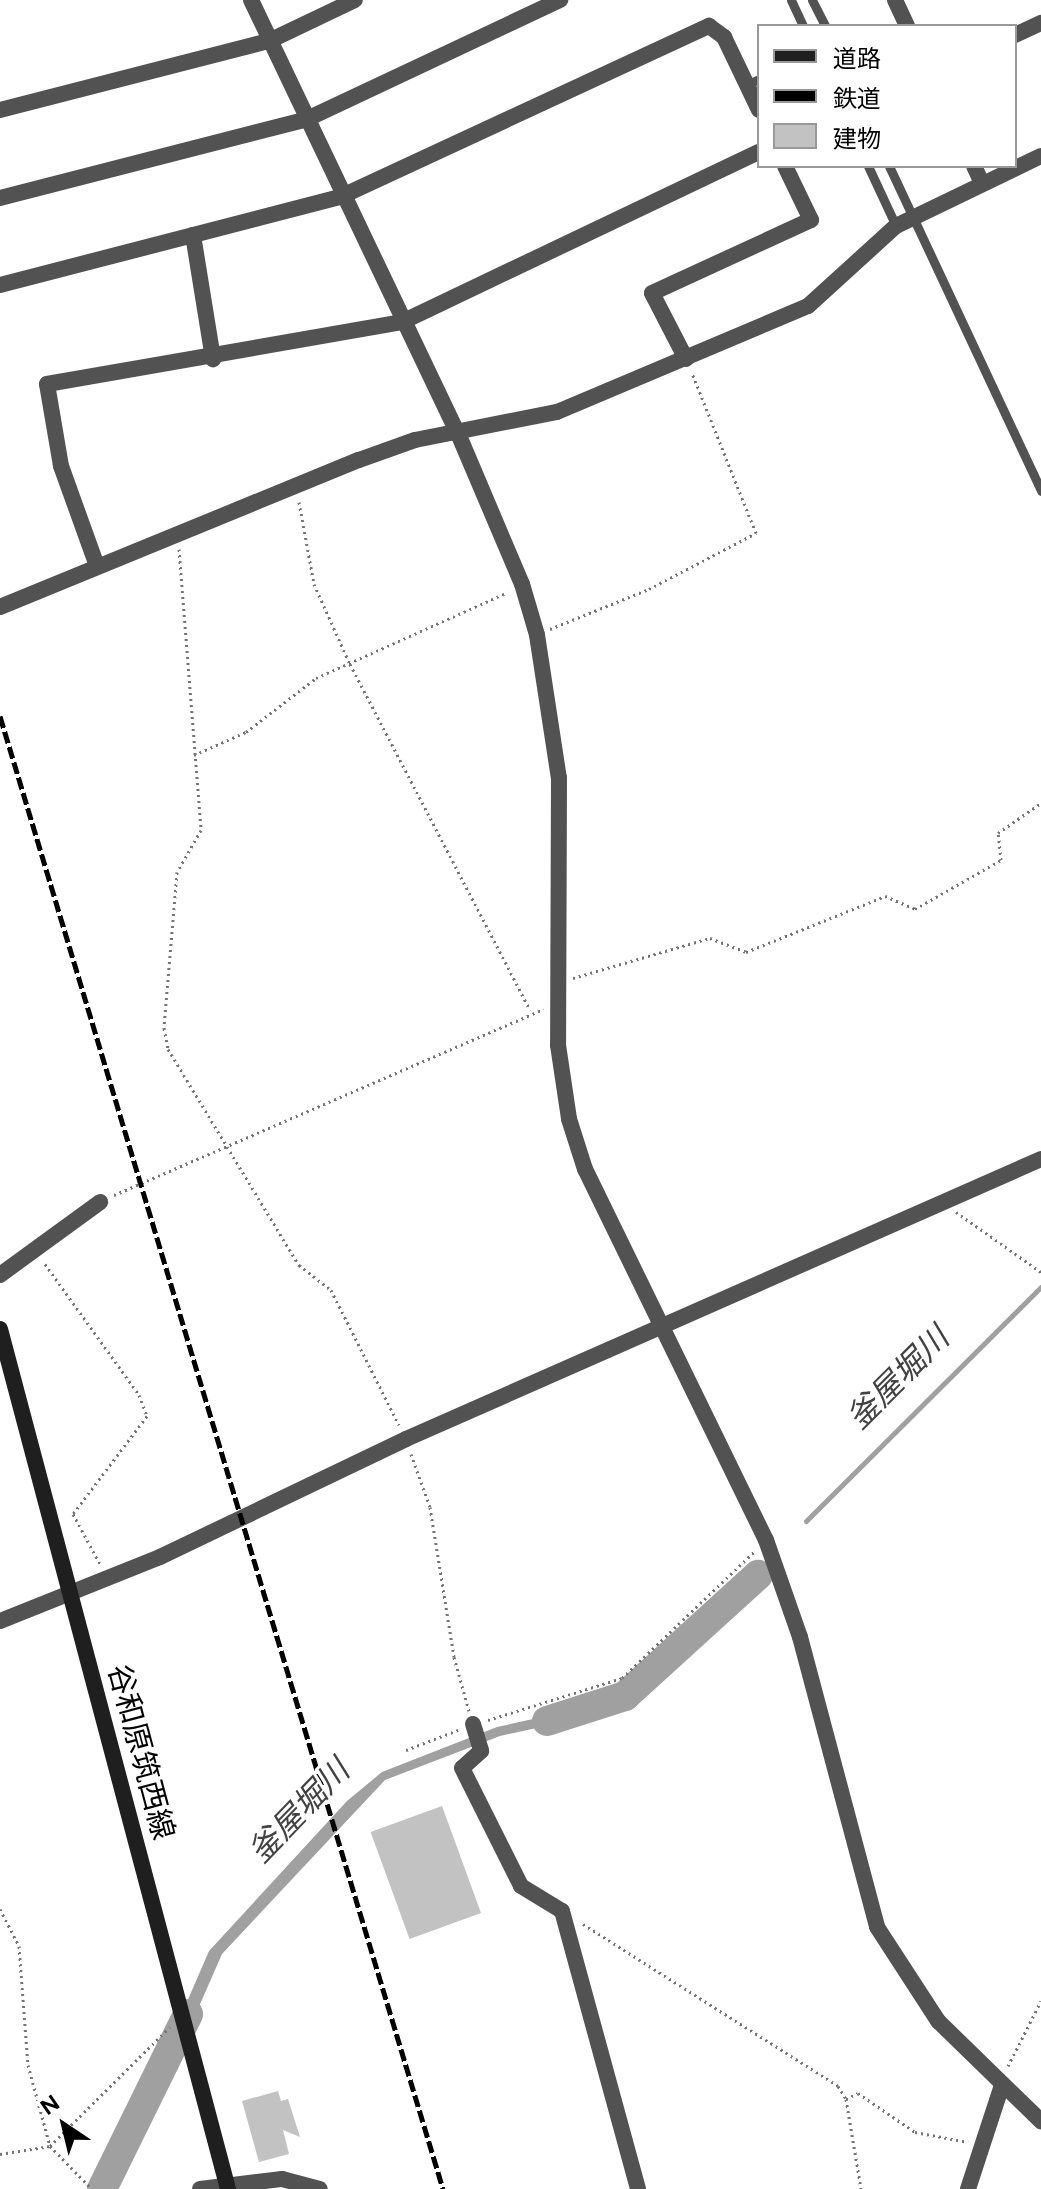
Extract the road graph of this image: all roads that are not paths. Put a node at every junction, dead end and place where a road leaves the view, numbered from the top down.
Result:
1 (251, 0) edge
2 (355, 0) edge
3 (560, 0) edge
4 (791, 0) edge
5 (812, 0) edge
6 (895, 0) edge
7 (1041, 23) edge
8 (802, 24) edge
9 (824, 24) edge
10 (906, 24) edge
11 (1017, 34) edge
12 (269, 41) junction
13 (753, 82) edge
14 (0, 110) edge
15 (307, 119) junction
16 (757, 153) edge
17 (1041, 156) edge
18 (1017, 167) edge
19 (786, 168) edge
20 (869, 168) edge
21 (890, 168) edge
22 (975, 168) edge
23 (1015, 168) edge
24 (982, 183) junction
25 (340, 197) junction
26 (0, 198) edge
27 (911, 216) junction
28 (896, 226) junction
29 (193, 235) junction
30 (0, 285) edge
31 (402, 322) junction
32 (213, 359) junction
33 (686, 359) junction
34 (457, 431) junction
35 (1041, 491) edge
36 (97, 566) junction
37 (0, 608) edge
38 (1041, 1159) edge
39 (100, 1202) road end
40 (0, 1275) edge
41 (663, 1328) junction
42 (0, 1329) edge
43 (70, 1594) junction
44 (0, 1621) edge
45 (473, 1724) road end
46 (1002, 2085) junction
47 (1041, 2121) edge
48 (228, 2187) edge
49 (200, 2189) edge
50 (320, 2189) edge
51 (638, 2189) edge
52 (968, 2189) edge

1 - 12 street
2 - 12 street
3 - 15 street
4 - 8 lane
5 - 9 lane
6 - 10 street
7 - 11 street
12 - 14 street
12 - 15 street
13 - 25 street
15 - 25 street
15 - 26 street
16 - 31 street
17 - 18 street
19 - 33 street
20 - 28 lane
21 - 27 lane
22 - 24 street
23 - 24 street
24 - 27 street
25 - 29 street
25 - 31 street
27 - 28 street
27 - 35 lane
28 - 33 street
29 - 30 street
29 - 32 street
31 - 32 street
31 - 34 street
32 - 36 street
33 - 34 street
34 - 36 street
34 - 41 street
36 - 37 street
38 - 41 street
39 - 40 street
41 - 43 street
41 - 46 street
42 - 43 main road, 谷和原筑西線
43 - 44 street
43 - 48 main road, 谷和原筑西線
45 - 51 street
46 - 47 street
46 - 52 street
48 - 49 street
48 - 50 street

